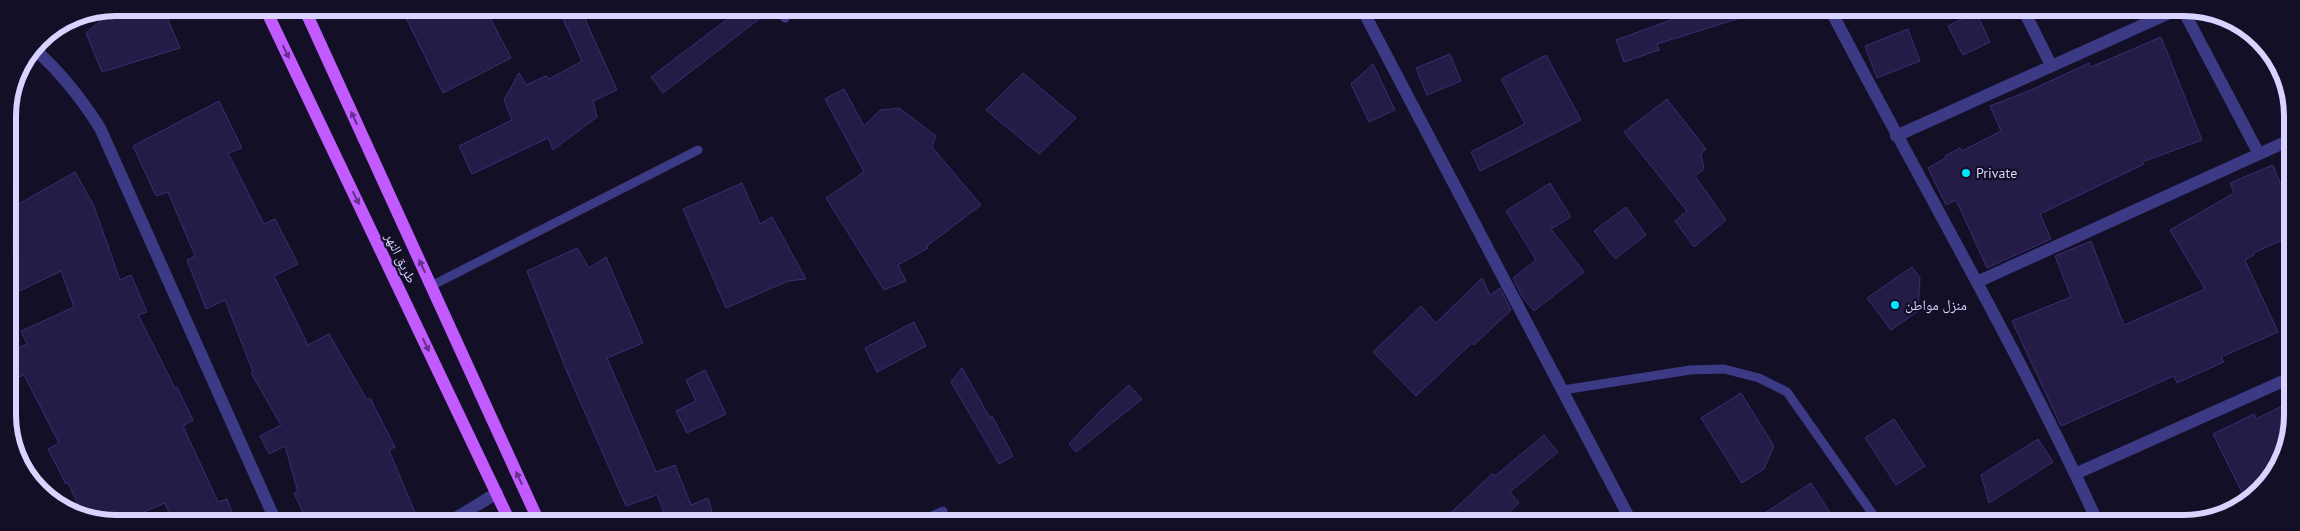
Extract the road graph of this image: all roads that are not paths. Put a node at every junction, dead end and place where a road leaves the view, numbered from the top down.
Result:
1 (268, 16) edge
2 (308, 16) edge
3 (1368, 16) edge
4 (1834, 16) edge
5 (2026, 16) edge
6 (2162, 16) edge
7 (2185, 16) edge
8 (39, 53) edge
9 (2051, 65) junction
10 (1896, 136) junction
11 (2284, 143) edge
12 (698, 150) dead end
13 (2259, 154) junction
14 (1977, 282) junction
15 (431, 286) junction
16 (2284, 381) edge
17 (1563, 390) junction
18 (2075, 474) junction
19 (497, 493) junction
20 (943, 511) dead end
21 (273, 515) edge
22 (461, 515) edge
23 (507, 515) edge
24 (536, 515) edge
25 (934, 515) edge
26 (1628, 515) edge
27 (1873, 515) edge
28 (2093, 515) edge

1 -> 19 main road, طريق النهر
15 -> 2 main road, طريق النهر
3 - 17 street
4 - 10 street
5 - 9 street
6 - 9 street
7 - 13 street
8 - 21 street
9 - 10 street
10 - 14 street
11 - 13 street
12 - 15 lane
13 - 14 street
14 - 18 street
24 -> 15 main road, طريق النهر
16 - 18 street
17 - 26 street
17 - 27 lane
18 - 28 street
19 - 22 street
19 - 23 main road, طريق النهر
20 - 25 lane

